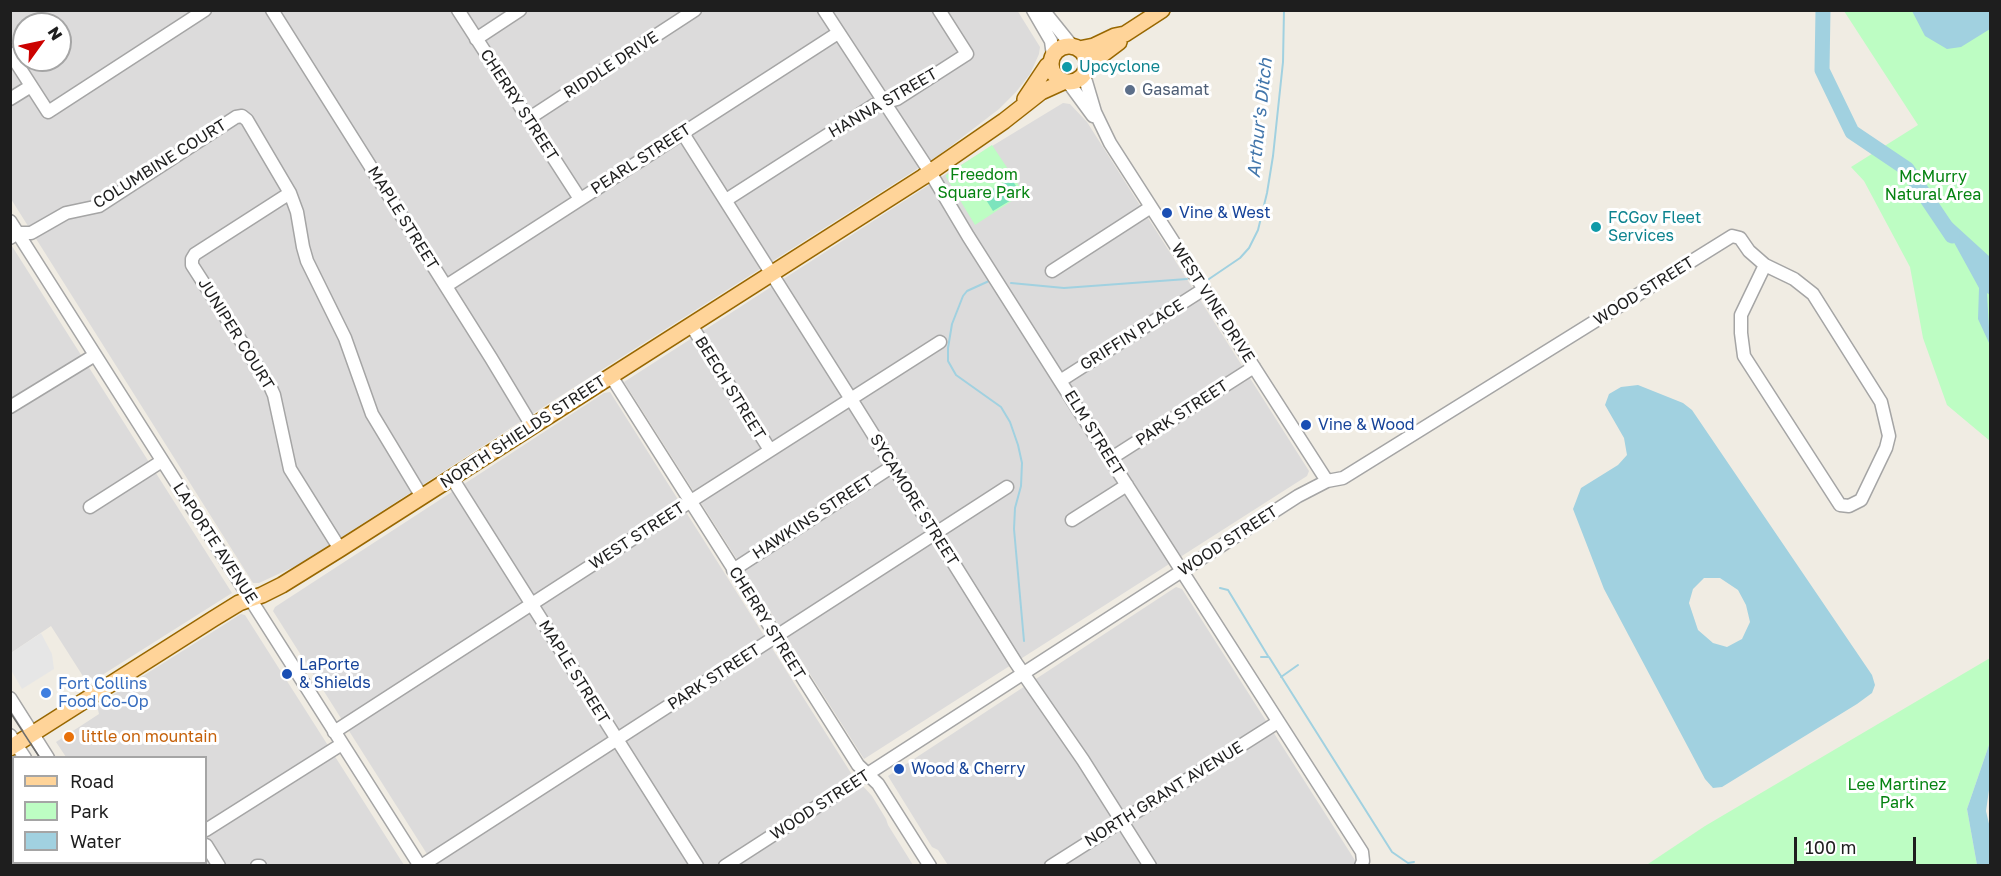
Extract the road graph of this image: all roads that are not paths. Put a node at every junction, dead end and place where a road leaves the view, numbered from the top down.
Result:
1 (205, 10) edge
2 (273, 10) edge
3 (458, 10) edge
4 (520, 10) edge
5 (695, 10) edge
6 (825, 10) edge
7 (939, 10) edge
8 (1033, 10) edge
9 (1043, 10) edge
10 (1162, 10) edge
11 (838, 33) junction
12 (1125, 34) junction
13 (476, 39) junction
14 (1076, 48) junction
15 (10, 53) edge
16 (1052, 59) junction
17 (1085, 72) junction
18 (1066, 82) junction
19 (31, 86) junction
20 (10, 99) edge
21 (884, 103) junction
22 (1022, 106) junction
23 (528, 118) junction
24 (1100, 123) junction
25 (682, 132) junction
26 (930, 171) junction
27 (290, 193) junction
28 (580, 199) junction
29 (726, 200) junction
30 (1151, 207) junction
31 (10, 221) edge
32 (14, 235) edge
33 (1765, 266) junction
34 (1052, 271) dead end
35 (772, 273) junction
36 (446, 286) junction
37 (1204, 290) junction
38 (691, 325) junction
39 (940, 342) dead end
40 (95, 355) junction
41 (1254, 367) junction
42 (611, 376) junction
43 (1060, 381) junction
44 (851, 398) junction
45 (10, 407) edge
46 (532, 426) junction
47 (770, 450) junction
48 (1110, 459) junction
49 (162, 461) junction
50 (893, 466) junction
51 (452, 478) junction
52 (1327, 482) junction
53 (1127, 485) junction
54 (1007, 487) dead end
55 (422, 497) junction
56 (691, 501) junction
57 (90, 507) dead end
58 (1072, 520) dead end
59 (936, 534) junction
60 (340, 549) junction
61 (733, 570) junction
62 (1182, 571) junction
63 (250, 599) junction
64 (532, 605) junction
65 (776, 637) junction
66 (1023, 673) junction
67 (10, 698) edge
68 (1278, 722) junction
69 (334, 732) junction
70 (33, 734) junction
71 (618, 740) junction
72 (342, 744) junction
73 (16, 746) edge
74 (47, 756) edge
75 (867, 774) junction
76 (1122, 821) junction
77 (207, 829) edge
78 (207, 847) edge
79 (1362, 861) edge
80 (219, 866) edge
81 (420, 866) edge
82 (697, 866) edge
83 (725, 866) edge
84 (930, 866) edge
85 (1051, 866) edge
86 (1150, 866) edge

1 - 19 street
2 - 36 street, MAPLE STREET
3 - 13 street, CHERRY STREET
4 - 13 street
5 - 23 street, RIDDLE DRIVE
6 - 11 street, ELM STREET
7 - 21 street, HANNA STREET
8 - 16 street
9 - 14 street
10 - 12 main road
11 - 21 street, ELM STREET
11 - 25 street, PEARL STREET
12 - 14 main road
12 - 17 main road
13 - 23 street, CHERRY STREET
14 - 16 main road
14 - 17 main road
15 - 19 street
16 - 18 main road
16 - 22 main road, NORTH SHIELDS STREET
17 - 18 main road
17 - 24 street, WEST VINE DRIVE
18 - 22 main road, NORTH SHIELDS STREET
18 - 24 street, WEST VINE DRIVE
19 - 20 street
21 - 26 street, ELM STREET
21 - 29 street, HANNA STREET
22 - 26 main road, NORTH SHIELDS STREET
23 - 28 street, CHERRY STREET
24 - 30 street, WEST VINE DRIVE
25 - 28 street, PEARL STREET
25 - 29 street, SYCAMORE STREET
26 - 35 main road, NORTH SHIELDS STREET
26 - 43 street, ELM STREET
27 - 32 street, COLUMBINE COURT
27 - 55 street, COLUMBINE COURT
27 - 60 street, JUNIPER COURT
28 - 36 street, PEARL STREET
29 - 35 street, SYCAMORE STREET
30 - 34 street
30 - 37 street, WEST VINE DRIVE
31 - 32 street, LAPORTE AVENUE
32 - 40 street, LAPORTE AVENUE
33 - 33 street
33 - 52 street, WOOD STREET
35 - 38 main road, NORTH SHIELDS STREET
35 - 44 street, SYCAMORE STREET
36 - 46 street, MAPLE STREET
37 - 41 street, WEST VINE DRIVE
37 - 43 street, GRIFFIN PLACE
38 - 42 main road, NORTH SHIELDS STREET
38 - 47 street, BEECH STREET
39 - 44 street, WEST STREET
40 - 45 street
40 - 49 street, LAPORTE AVENUE
41 - 48 street, PARK STREET
41 - 52 street, WEST VINE DRIVE
42 - 46 main road, NORTH SHIELDS STREET
42 - 56 street, CHERRY STREET
43 - 48 street, ELM STREET
44 - 47 street, WEST STREET
44 - 50 street, SYCAMORE STREET
46 - 51 main road, NORTH SHIELDS STREET
47 - 56 street, WEST STREET
48 - 53 street, ELM STREET
49 - 57 street
49 - 63 street, LAPORTE AVENUE
50 - 59 street, SYCAMORE STREET
50 - 61 street, HAWKINS STREET
51 - 55 main road, NORTH SHIELDS STREET
51 - 64 street, MAPLE STREET
52 - 62 street, WOOD STREET
53 - 58 street
53 - 62 street, ELM STREET
54 - 59 street, PARK STREET
55 - 60 main road, NORTH SHIELDS STREET
56 - 61 street, CHERRY STREET
56 - 64 street, WEST STREET
59 - 65 street, PARK STREET
59 - 66 street, SYCAMORE STREET
60 - 63 main road, NORTH SHIELDS STREET
61 - 65 street, CHERRY STREET
62 - 66 street, WOOD STREET
62 - 68 street, ELM STREET
63 - 69 street, LAPORTE AVENUE
63 - 70 main road, NORTH SHIELDS STREET
64 - 69 street, WEST STREET
64 - 71 street, MAPLE STREET
65 - 71 street, PARK STREET
65 - 75 street, CHERRY STREET
66 - 75 street, WOOD STREET
66 - 76 street, SYCAMORE STREET
67 - 70 street
68 - 76 street, NORTH GRANT AVENUE
68 - 79 street, ELM STREET
69 - 72 street, LAPORTE AVENUE
70 - 73 main road, NORTH SHIELDS STREET
70 - 74 street
71 - 81 street, PARK STREET
71 - 82 street, MAPLE STREET
72 - 77 street
72 - 81 street, LAPORTE AVENUE
75 - 83 street, WOOD STREET
75 - 84 street, CHERRY STREET
76 - 85 street, NORTH GRANT AVENUE
76 - 86 street, SYCAMORE STREET
78 - 80 street

